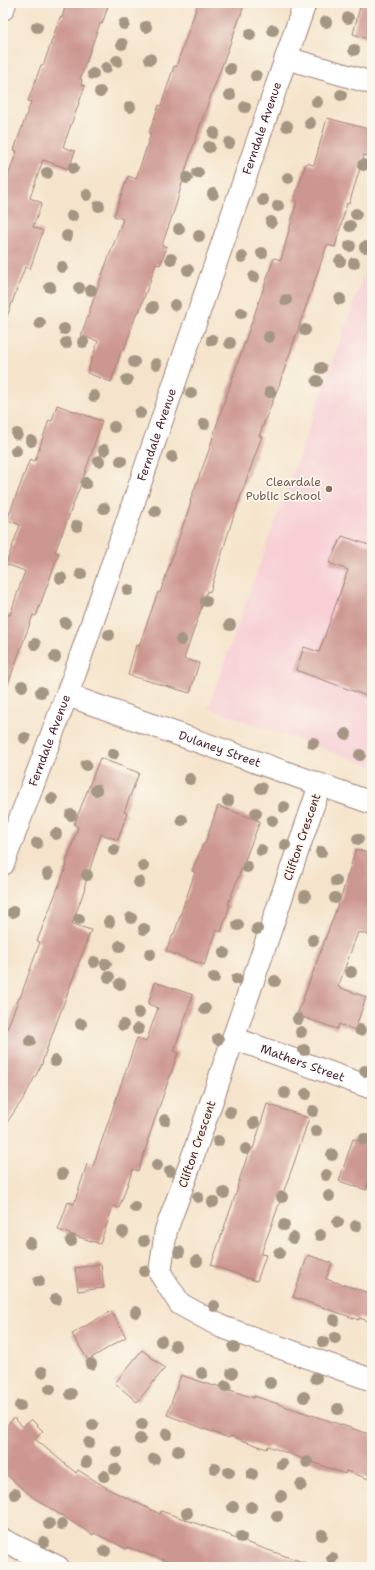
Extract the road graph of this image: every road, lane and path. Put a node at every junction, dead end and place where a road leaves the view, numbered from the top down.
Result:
1 (5, 3) edge
2 (305, 3) edge
3 (3, 9) edge
4 (286, 58) junction
5 (372, 83) edge
6 (67, 695) junction
7 (320, 785) junction
8 (372, 803) edge
9 (3, 864) edge
10 (232, 1038) junction
11 (372, 1088) edge
12 (372, 1380) edge
13 (3, 1540) edge
14 (58, 1567) edge

1 - 3 street
2 - 4 street, Ferndale Avenue
4 - 5 street
4 - 6 street, Ferndale Avenue
6 - 7 street, Dulaney Street
6 - 9 street, Ferndale Avenue
7 - 8 street, Dulaney Street
7 - 10 street, Clifton Crescent
10 - 11 street, Mathers Street
10 - 12 street, Clifton Crescent
13 - 14 street

